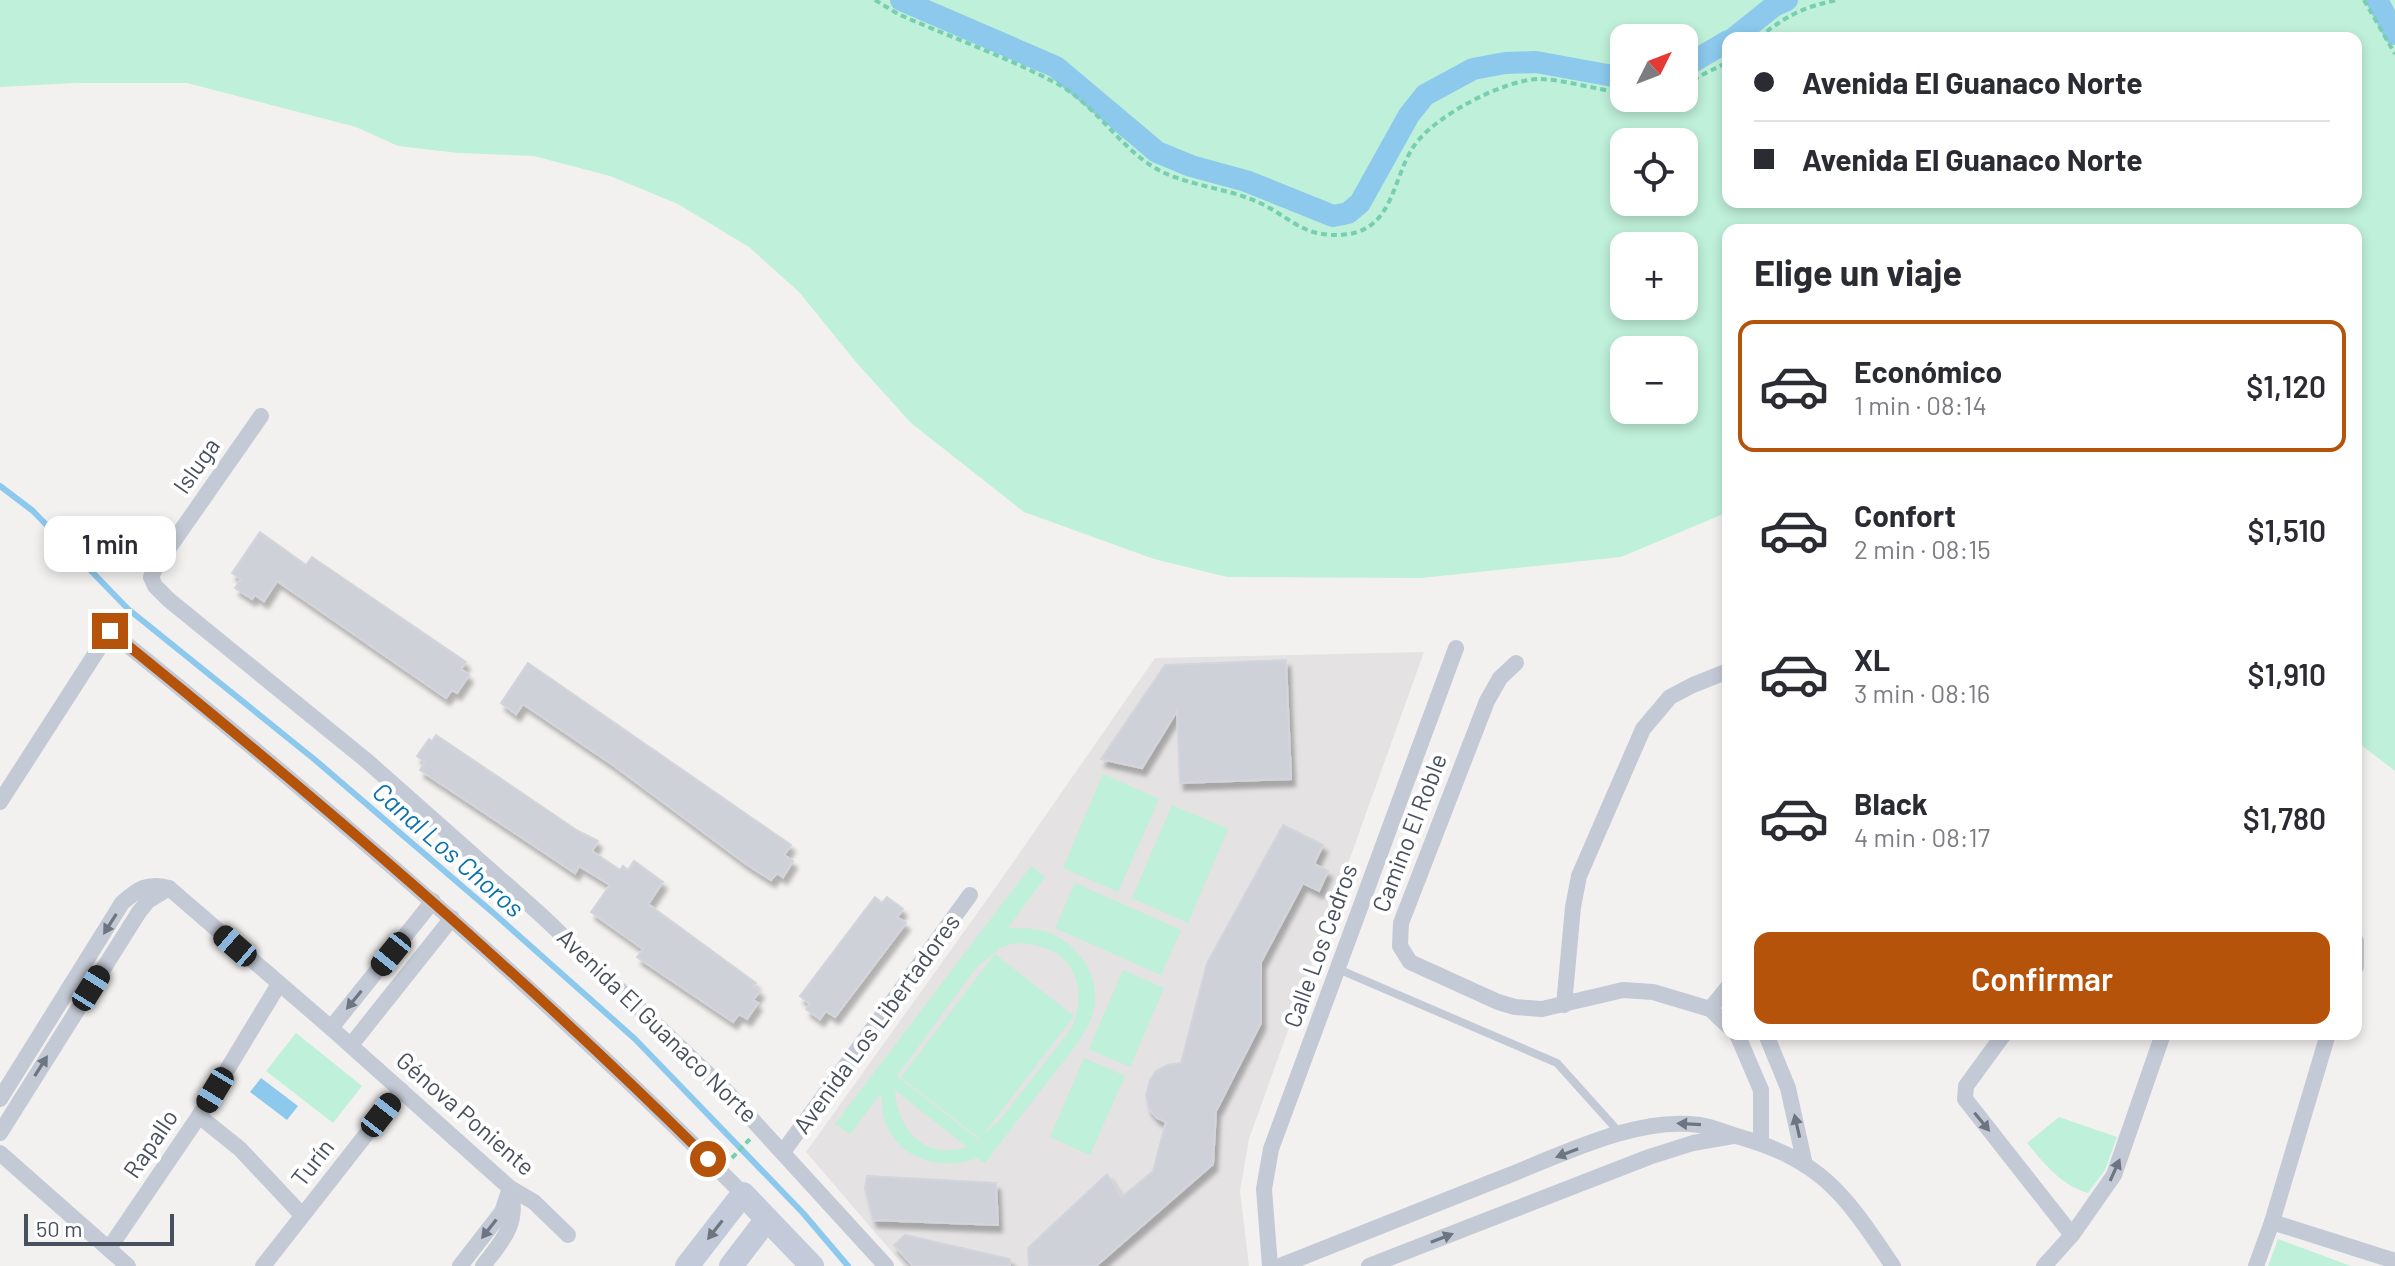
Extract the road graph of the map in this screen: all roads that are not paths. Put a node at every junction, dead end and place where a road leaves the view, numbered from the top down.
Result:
1 (261, 416) dead end
2 (155, 586) joint
3 (1456, 648) dead end
4 (1516, 663) dead end
5 (1722, 673) edge
6 (0, 802) edge
7 (970, 895) dead end
8 (433, 901) junction
9 (452, 918) junction
10 (1338, 969) junction
11 (279, 984) junction
12 (1722, 994) edge
13 (1564, 1005) junction
14 (67, 1009) junction
15 (1710, 1009) junction
16 (1722, 1020) edge
17 (331, 1028) junction
18 (1739, 1040) edge
19 (1772, 1040) edge
20 (2000, 1040) edge
21 (2161, 1040) edge
22 (2326, 1040) edge
23 (351, 1045) junction
24 (401, 1090) junction
25 (0, 1099) edge
26 (199, 1116) junction
27 (1641, 1128) junction
28 (0, 1133) edge
29 (1620, 1134) junction
30 (1735, 1136) junction
31 (1761, 1143) junction
32 (783, 1152) junction
33 (0, 1153) edge
34 (1649, 1157) junction
35 (1805, 1165) junction
36 (510, 1188) junction
37 (743, 1194) junction
38 (302, 1215) junction
39 (767, 1219) junction
40 (2272, 1222) junction
41 (568, 1235) dead end
42 (2072, 1235) junction
43 (110, 1247) junction
44 (2395, 1261) edge
45 (128, 1266) edge
46 (263, 1266) edge
47 (460, 1266) edge
48 (483, 1266) edge
49 (687, 1266) edge
50 (731, 1266) edge
51 (812, 1266) edge
52 (886, 1266) edge
53 (1270, 1266) edge
54 (1280, 1266) edge
55 (1369, 1266) edge
56 (1893, 1266) edge
57 (2044, 1266) edge
58 (2256, 1266) edge

1 - 2 street, Isluga
2 - 32 street, Avenida El Guanaco Norte
3 - 10 street, Calle Los Cedros
4 - 13 street, Camino El Roble
5 - 13 street
6 - 8 street
7 - 32 street, Avenida Los Libertadores
8 - 9 street
8 -> 17 street
9 - 23 street
9 - 37 street
10 - 29 lane
10 - 53 street, Calle Los Cedros
11 - 14 street, Génova Poniente
11 - 17 street, Génova Poniente
11 - 26 street, Rapallo
12 - 15 street
13 - 15 street
14 - 25 street
28 -> 14 street
15 - 16 street
17 - 23 street, Génova Poniente
18 - 31 street
35 -> 19 street
20 -> 42 street
42 -> 21 street
22 - 40 street
23 - 24 street, Génova Poniente
24 - 36 street, Génova Poniente
24 - 38 street, Turín
26 - 38 street
26 - 43 street, Rapallo
27 - 29 street
30 -> 27 street
27 - 34 street
29 -> 54 street
30 - 31 street
30 - 34 street
31 - 35 street
32 - 52 street, Avenida El Guanaco Norte
33 - 43 street
55 -> 34 street
35 - 56 street
36 - 41 street, Génova Poniente
36 -> 47 street
36 - 48 street
37 - 39 street
37 -> 49 street
38 - 46 street, Turín
39 - 50 street
39 - 51 street
40 - 44 street
40 - 58 street
42 - 57 street
43 - 45 street

